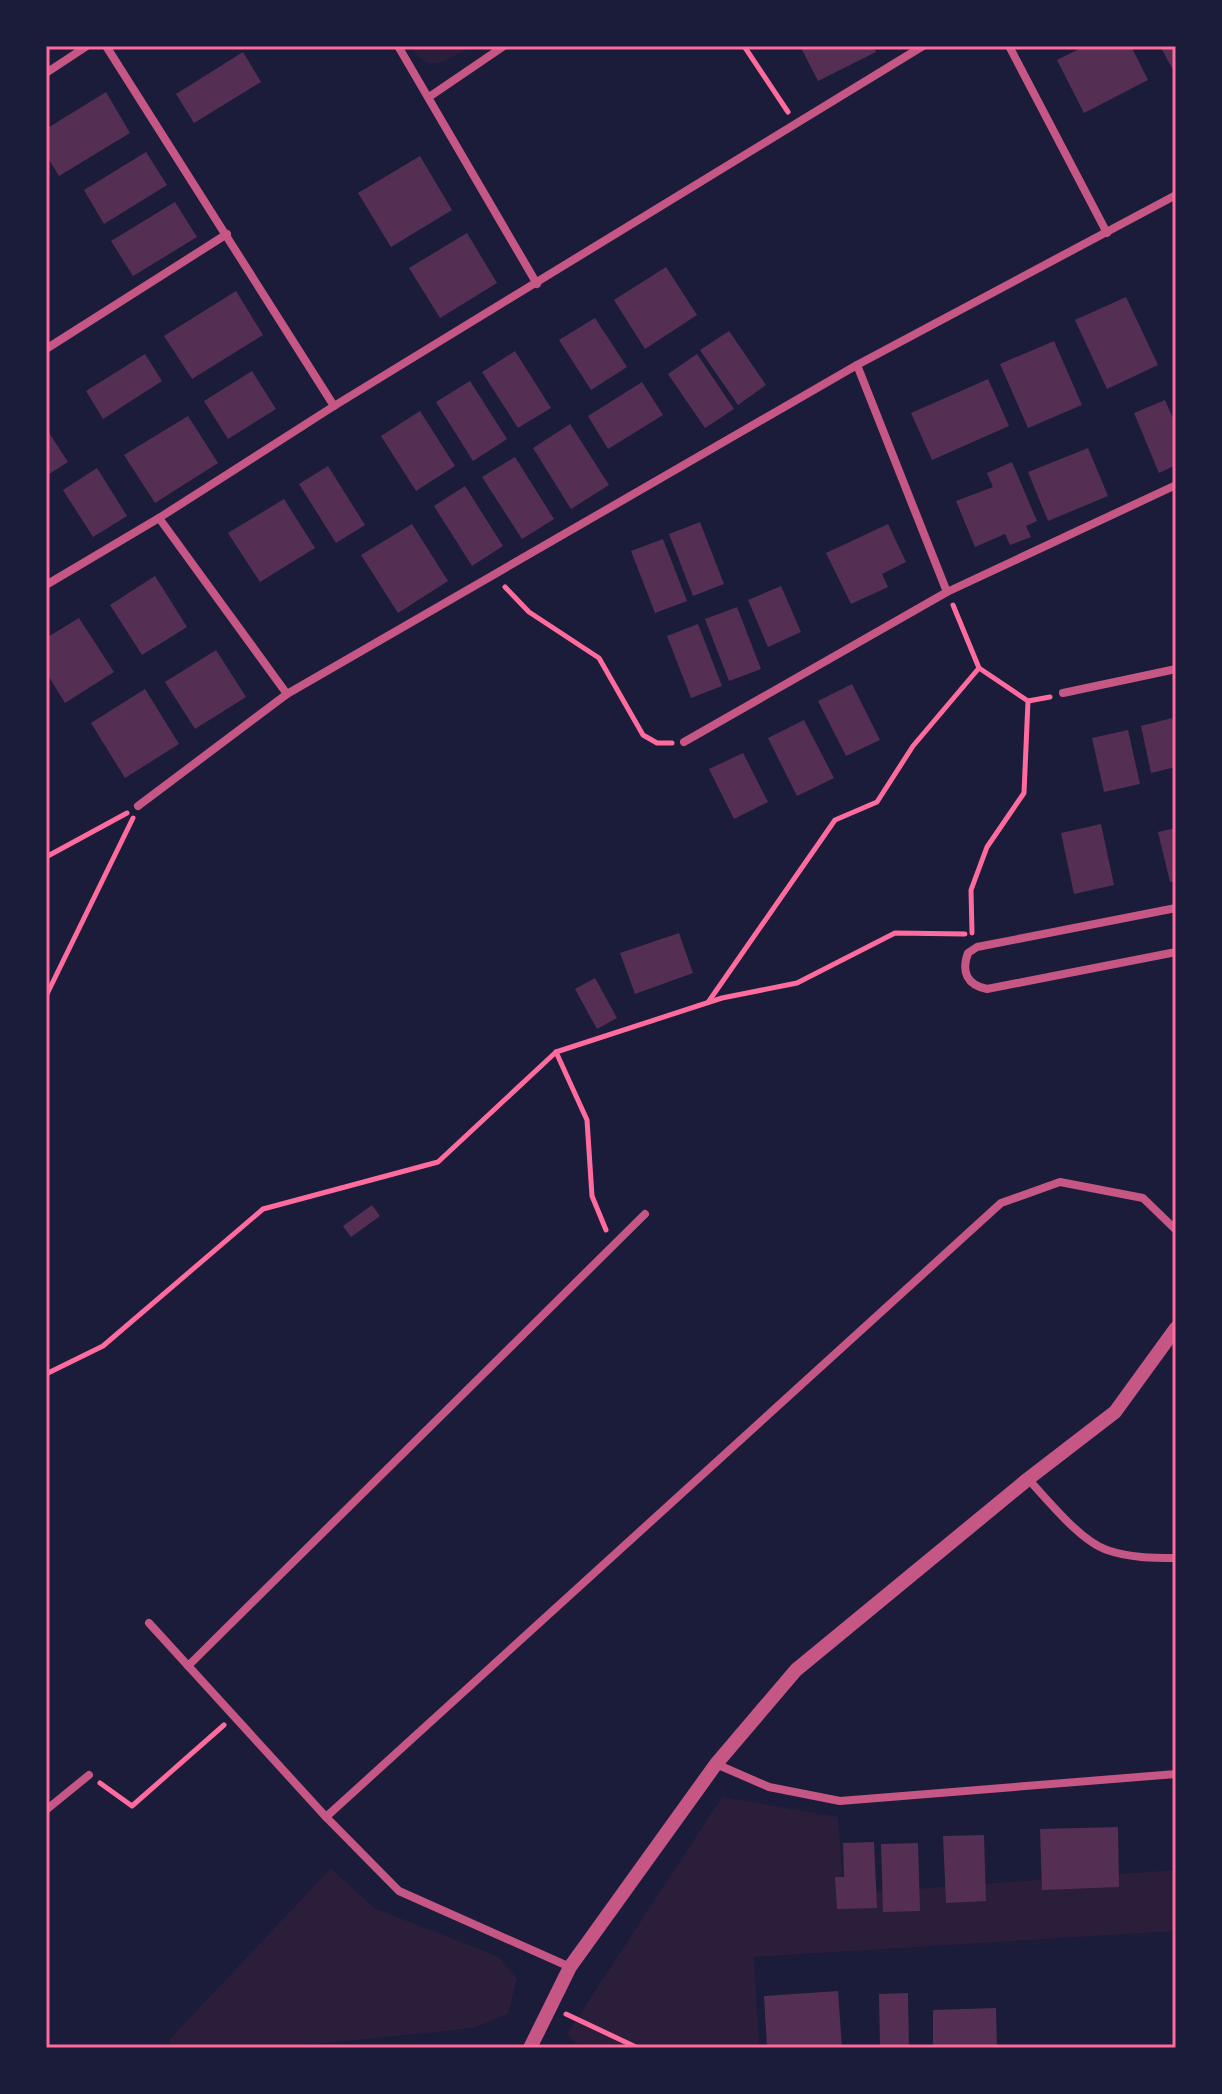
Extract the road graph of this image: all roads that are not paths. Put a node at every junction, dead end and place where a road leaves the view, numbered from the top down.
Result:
1 (87, 46) edge
2 (106, 46) edge
3 (398, 46) edge
4 (504, 46) edge
5 (923, 46) edge
6 (1009, 46) edge
7 (46, 73) edge
8 (429, 97) junction
9 (1176, 195) edge
10 (1107, 233) junction
11 (227, 234) junction
12 (537, 284) junction
13 (46, 349) edge
14 (857, 365) junction
15 (334, 406) junction
16 (1176, 485) edge
17 (159, 518) junction
18 (46, 585) edge
19 (947, 592) junction
20 (1176, 669) edge
21 (1063, 693) road end
22 (287, 694) junction
23 (684, 742) road end
24 (138, 806) road end
25 (1176, 908) edge
26 (1176, 952) edge
27 (645, 1214) dead end
28 (1176, 1230) edge
29 (1176, 1328) edge
30 (1028, 1479) junction
31 (1176, 1558) edge
32 (149, 1623) dead end
33 (188, 1666) junction
34 (716, 1764) junction
35 (1176, 1774) edge
36 (89, 1775) road end
37 (46, 1810) edge
38 (326, 1817) junction
39 (570, 1967) junction
40 (530, 2048) edge

1 - 7 street
2 - 11 street
3 - 8 street
4 - 8 street
5 - 12 street
6 - 10 street
8 - 12 street
9 - 10 street
10 - 14 street
11 - 13 street
11 - 15 street
12 - 15 street
14 - 19 street
14 - 22 street
15 - 17 street
16 - 19 street
17 - 18 street
17 - 22 street
19 - 23 street
20 - 21 street
22 - 24 street
25 - 26 street
27 - 33 street
28 - 38 street
29 - 30 street
30 - 31 street
30 - 34 street
32 - 33 street
33 - 38 street
34 - 35 street
34 - 39 street
36 - 37 street
38 - 39 street
39 - 40 street

